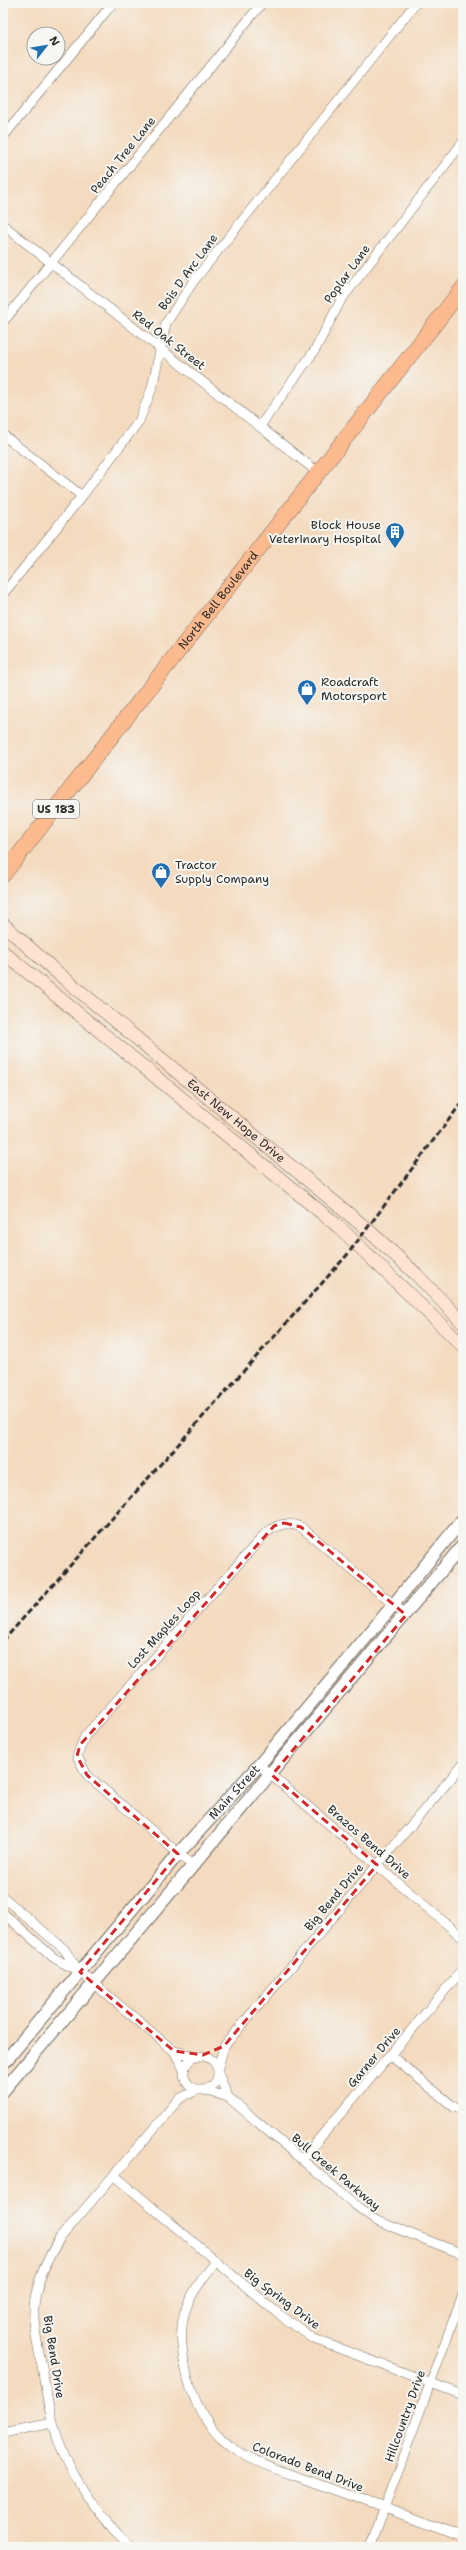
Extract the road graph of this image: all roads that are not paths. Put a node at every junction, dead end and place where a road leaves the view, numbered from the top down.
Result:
1 (113, 3) edge
2 (262, 3) edge
3 (416, 3) edge
4 (3, 136) edge
5 (463, 142) edge
6 (3, 225) edge
7 (53, 263) junction
8 (463, 288) edge
9 (3, 322) edge
10 (160, 348) junction
11 (260, 426) junction
12 (3, 435) edge
13 (320, 474) junction
14 (82, 496) junction
15 (3, 594) edge
16 (3, 875) edge
17 (3, 924) edge
18 (3, 952) edge
19 (463, 1323) edge
20 (463, 1346) edge
21 (463, 1519) edge
22 (463, 1545) edge
23 (394, 1604) junction
24 (406, 1615) junction
25 (463, 1764) edge
26 (259, 1765) junction
27 (272, 1775) junction
28 (178, 1854) junction
29 (192, 1865) junction
30 (377, 1865) junction
31 (3, 1897) edge
32 (3, 1913) edge
33 (463, 1938) edge
34 (463, 1969) edge
35 (80, 1972) junction
36 (93, 1984) junction
37 (224, 2046) junction
38 (174, 2051) junction
39 (200, 2055) junction
40 (390, 2055) junction
41 (3, 2064) edge
42 (218, 2071) junction
43 (184, 2074) junction
44 (201, 2090) junction
45 (3, 2091) edge
46 (228, 2097) junction
47 (179, 2100) junction
48 (463, 2110) edge
49 (302, 2159) junction
50 (114, 2175) junction
51 (463, 2254) edge
52 (216, 2262) junction
53 (463, 2294) edge
54 (430, 2384) junction
55 (463, 2395) edge
56 (53, 2423) junction
57 (3, 2433) edge
58 (384, 2509) junction
59 (463, 2537) edge
60 (132, 2547) edge
61 (370, 2547) edge

1 - 4 street
2 - 7 street, Peach Tree Lane
3 - 10 street, Bois D Arc Lane
5 - 11 street, Poplar Lane
6 - 7 street, Red Oak Street
7 - 9 street, Peach Tree Lane
7 - 10 street, Red Oak Street
8 - 13 main road, North Bell Boulevard / US 183
10 - 11 street, Red Oak Street
10 - 14 street, Bois D Arc Lane
11 - 13 street, Red Oak Street
12 - 14 street
13 - 16 main road, North Bell Boulevard / US 183
14 - 15 street, Bois D Arc Lane
17 - 19 main road, East New Hope Drive
18 - 20 main road, East New Hope Drive
21 - 23 street, Main Street
22 - 24 street, Main Street
23 - 24 street, Lost Maples Loop
23 - 26 street, Main Street
23 - 28 street, Lost Maples Loop
24 - 27 street, Main Street
25 - 30 street, Big Bend Drive
26 - 27 street, Brazos Bend Drive
26 - 28 street, Main Street
27 - 29 street, Main Street
27 - 30 street, Brazos Bend Drive
28 - 29 street, Lost Maples Loop
28 - 35 street, Main Street
29 - 36 street, Main Street
30 - 33 street, Brazos Bend Drive
30 - 37 street, Big Bend Drive
31 - 35 street
32 - 35 street
34 - 40 street, Garner Drive
35 - 36 street
35 - 41 street, Main Street
36 - 38 street
36 - 45 street, Main Street
37 - 39 street, Big Bend Drive
37 - 42 street, Big Bend Drive
38 - 39 street
38 - 43 street
39 - 42 street
39 - 43 street
40 - 48 street
40 - 49 street, Garner Drive
42 - 44 street
42 - 46 street, Bull Creek Parkway
43 - 44 street
43 - 47 street, Big Bend Drive
44 - 46 street, Bull Creek Parkway
44 - 47 street, Big Bend Drive
46 - 49 street, Bull Creek Parkway
47 - 50 street, Big Bend Drive
49 - 51 street, Bull Creek Parkway
50 - 52 street, Big Spring Drive
50 - 56 street, Big Bend Drive
52 - 54 street, Big Spring Drive
52 - 58 street, Colorado Bend Drive
53 - 54 street, Hillcountry Drive
54 - 55 street, Big Spring Drive
54 - 58 street, Hillcountry Drive
56 - 57 street
56 - 60 street, Big Bend Drive
58 - 59 street, Colorado Bend Drive
58 - 61 street, Hillcountry Drive

